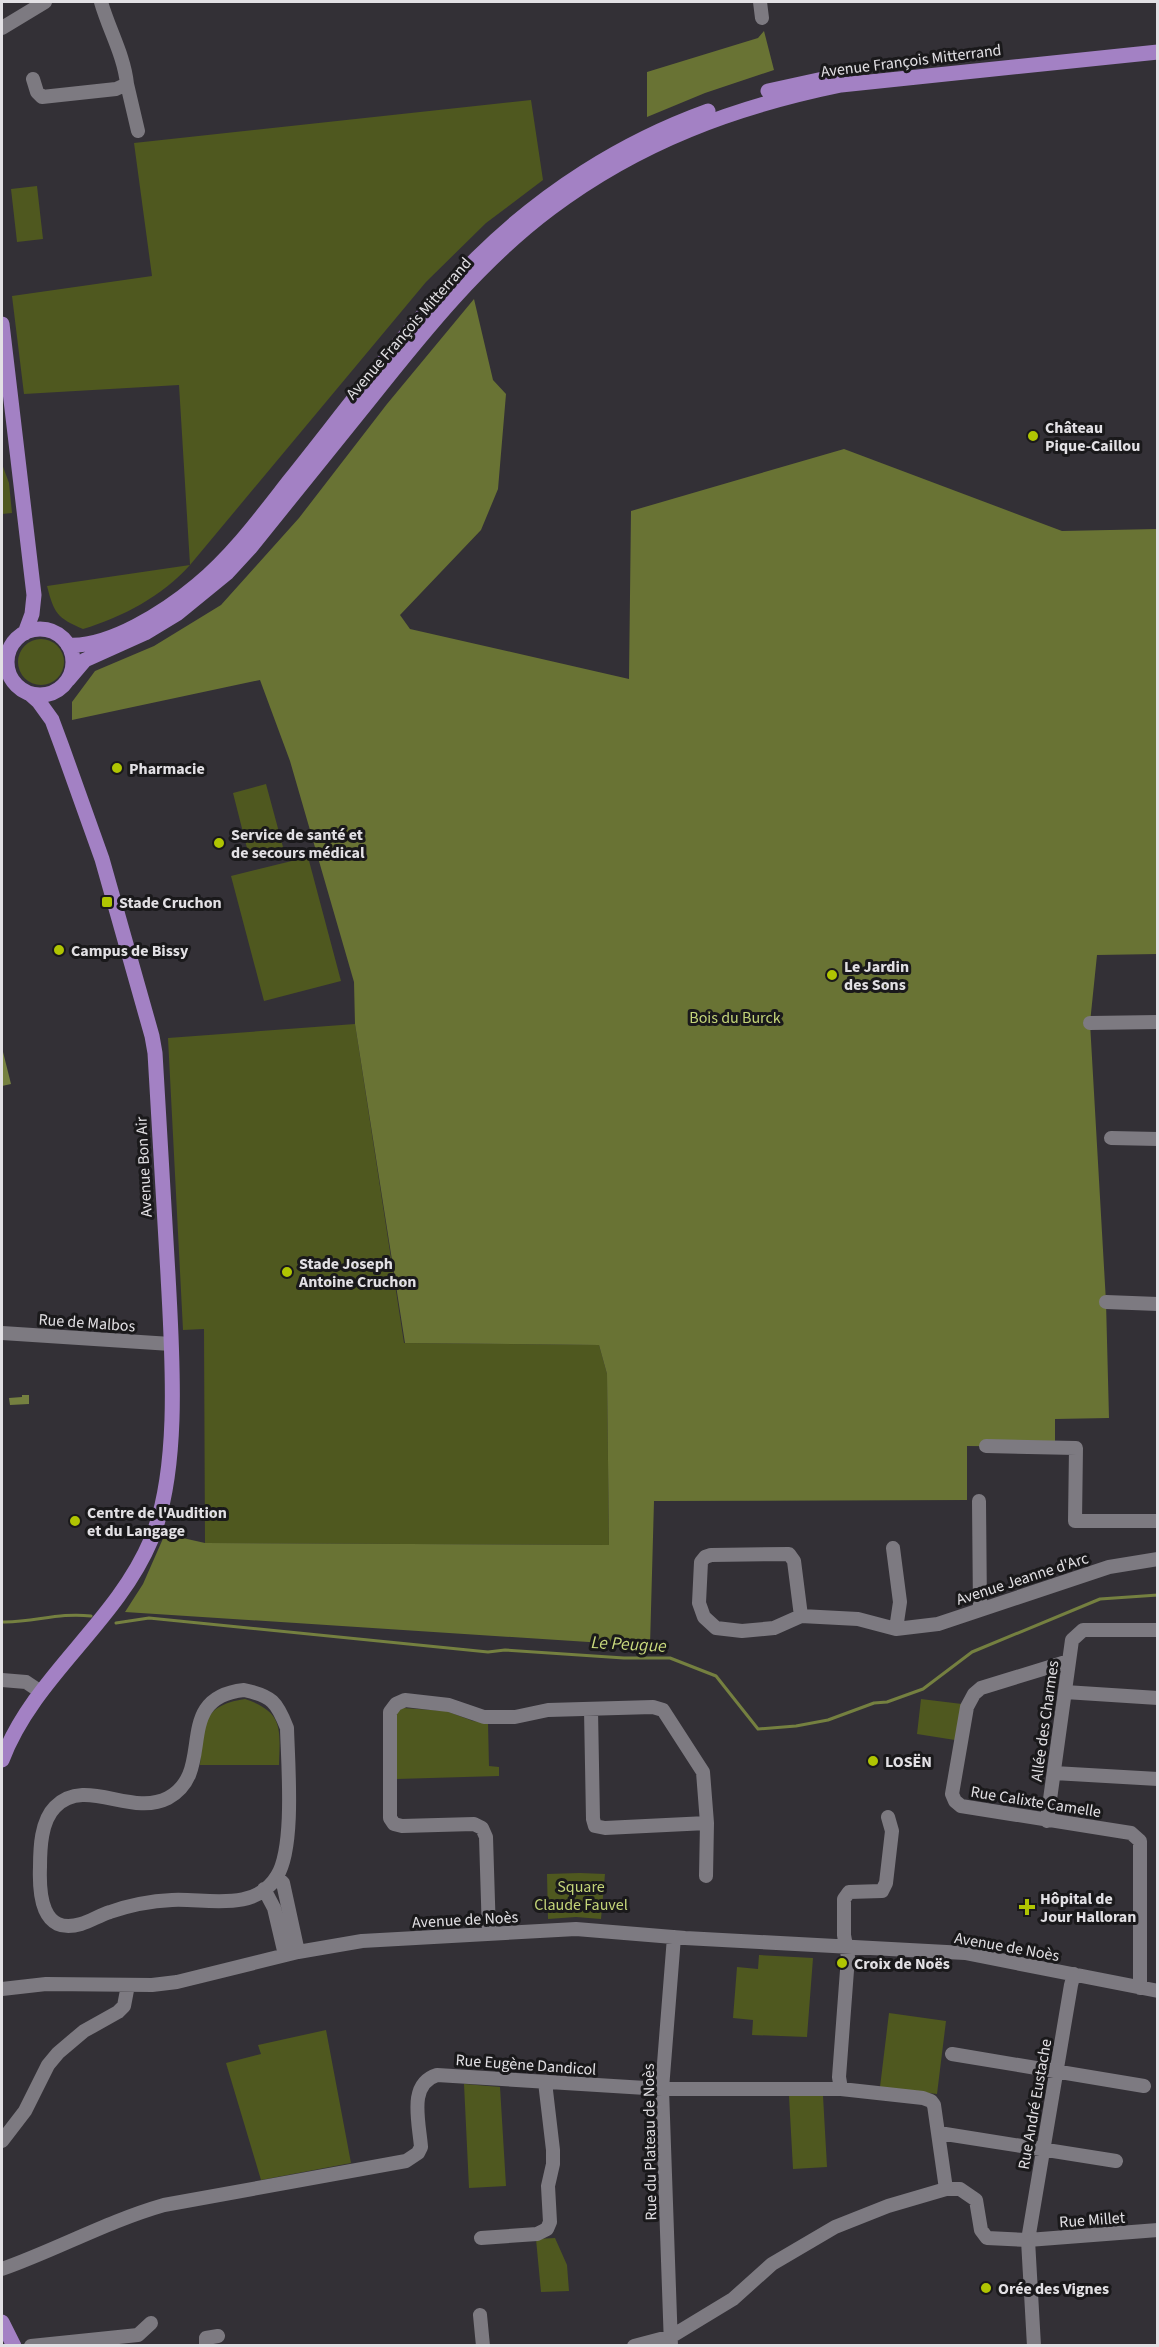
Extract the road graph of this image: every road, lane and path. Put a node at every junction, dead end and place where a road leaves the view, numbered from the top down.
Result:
1 (45, 2) edge
2 (101, 2) edge
3 (759, 2) edge
4 (762, 18) dead end
5 (2, 28) edge
6 (1158, 42) edge
7 (1158, 52) edge
8 (33, 79) dead end
9 (127, 84) junction
10 (138, 131) dead end
11 (2, 324) edge
12 (8, 420) edge
13 (34, 595) junction
14 (25, 633) junction
15 (56, 633) junction
16 (68, 645) junction
17 (5, 654) edge
18 (5, 677) edge
19 (63, 685) junction
20 (30, 694) junction
21 (52, 720) junction
22 (1158, 1022) edge
23 (1090, 1023) dead end
24 (1111, 1138) dead end
25 (1158, 1139) edge
26 (1106, 1302) dead end
27 (1158, 1304) edge
28 (2, 1333) edge
29 (171, 1344) junction
30 (986, 1446) dead end
31 (980, 1501) dead end
32 (1158, 1521) edge
33 (893, 1548) dead end
34 (1158, 1559) edge
35 (980, 1610) junction
36 (801, 1616) junction
37 (897, 1629) junction
38 (1158, 1630) edge
39 (1069, 1661) junction
40 (2, 1680) edge
41 (41, 1692) junction
42 (1065, 1692) junction
43 (1158, 1698) edge
44 (591, 1710) junction
45 (2, 1760) edge
46 (1054, 1773) junction
47 (1158, 1779) edge
48 (888, 1817) dead end
49 (1047, 1821) junction
50 (707, 1823) junction
51 (706, 1876) dead end
52 (277, 1877) junction
53 (264, 1889) junction
54 (489, 1934) junction
55 (674, 1937) junction
56 (846, 1948) junction
57 (291, 1953) junction
58 (1074, 1974) junction
59 (128, 1985) junction
60 (1140, 1988) junction
61 (2, 1989) edge
62 (1158, 1991) edge
63 (952, 2054) dead end
64 (1056, 2072) junction
65 (545, 2082) junction
66 (1143, 2086) dead end
67 (662, 2089) junction
68 (841, 2090) junction
69 (939, 2133) junction
70 (2, 2141) edge
71 (1044, 2149) junction
72 (1116, 2161) dead end
73 (946, 2189) junction
74 (1158, 2230) edge
75 (480, 2238) dead end
76 (1028, 2240) junction
77 (2, 2269) edge
78 (480, 2315) dead end
79 (2, 2322) edge
80 (151, 2323) dead end
81 (218, 2336) dead end
82 (671, 2341) edge
83 (14, 2346) edge
84 (30, 2346) edge
85 (206, 2346) edge
86 (483, 2346) edge
87 (634, 2346) edge
88 (1034, 2346) edge

1 - 5 street
2 - 9 street
3 - 4 street
6 - 16 main road, Avenue François Mitterrand
7 - 19 main road, Avenue François Mitterrand
8 - 9 street
9 - 10 street
11 - 12 main road
12 - 13 main road
13 - 14 main road
13 - 15 main road
14 - 15 main road
14 - 17 main road
15 - 16 main road
16 - 19 main road
17 - 18 main road
18 - 20 main road
19 - 20 main road
19 - 21 main road
20 - 21 main road, Avenue Bon Air
21 - 29 main road, Avenue Bon Air
22 - 23 street
24 - 25 street
26 - 27 street
28 - 29 street, Rue de Malbos
29 - 41 main road, Avenue Bon Air
30 - 32 street
31 - 35 street
33 - 37 street
34 - 35 street, Avenue Jeanne d'Arc
35 - 37 street, Avenue Jeanne d'Arc
36 - 36 street
36 - 37 street
38 - 39 street, Allée des Charmes
39 - 42 street, Allée des Charmes
39 - 49 street, Rue Calixte Camelle
40 - 41 street
41 - 45 main road, Avenue Bon Air
42 - 43 street
42 - 46 street, Allée des Charmes
44 - 50 street
44 - 50 street
44 - 54 street
46 - 47 street
46 - 49 street, Allée des Charmes
48 - 56 street
49 - 60 street, Rue Calixte Camelle
50 - 51 street
52 - 53 street
52 - 53 street
52 - 57 street
53 - 57 street
54 - 55 street, Avenue de Noès
54 - 57 street, Avenue de Noès
55 - 56 street, Avenue de Noès
55 - 67 street, Rue du Plateau de Noès
56 - 58 street, Avenue de Noès
56 - 68 street
57 - 59 street, Avenue de Noès
58 - 60 street, Avenue de Noès
58 - 64 street, Rue André Eustache
59 - 61 street, Avenue de Noès
59 - 70 street
60 - 62 street, Avenue de Noès
63 - 64 street
64 - 66 street
64 - 71 street, Rue André Eustache
65 - 67 street, Rue Eugène Dandicol
65 - 75 street
65 - 77 street, Rue Eugène Dandicol
67 - 68 street, Rue Eugène Dandicol
67 - 82 street, Rue du Plateau de Noès
68 - 69 street, Rue Eugène Dandicol
69 - 71 street
69 - 73 street, Rue Eugène Dandicol
71 - 72 street
71 - 76 street, Rue André Eustache
73 - 76 street
73 - 82 street
74 - 76 street, Rue Millet
76 - 88 street, Rue André Eustache
78 - 86 street
79 - 83 main road
80 - 84 street
81 - 85 street
82 - 87 street

